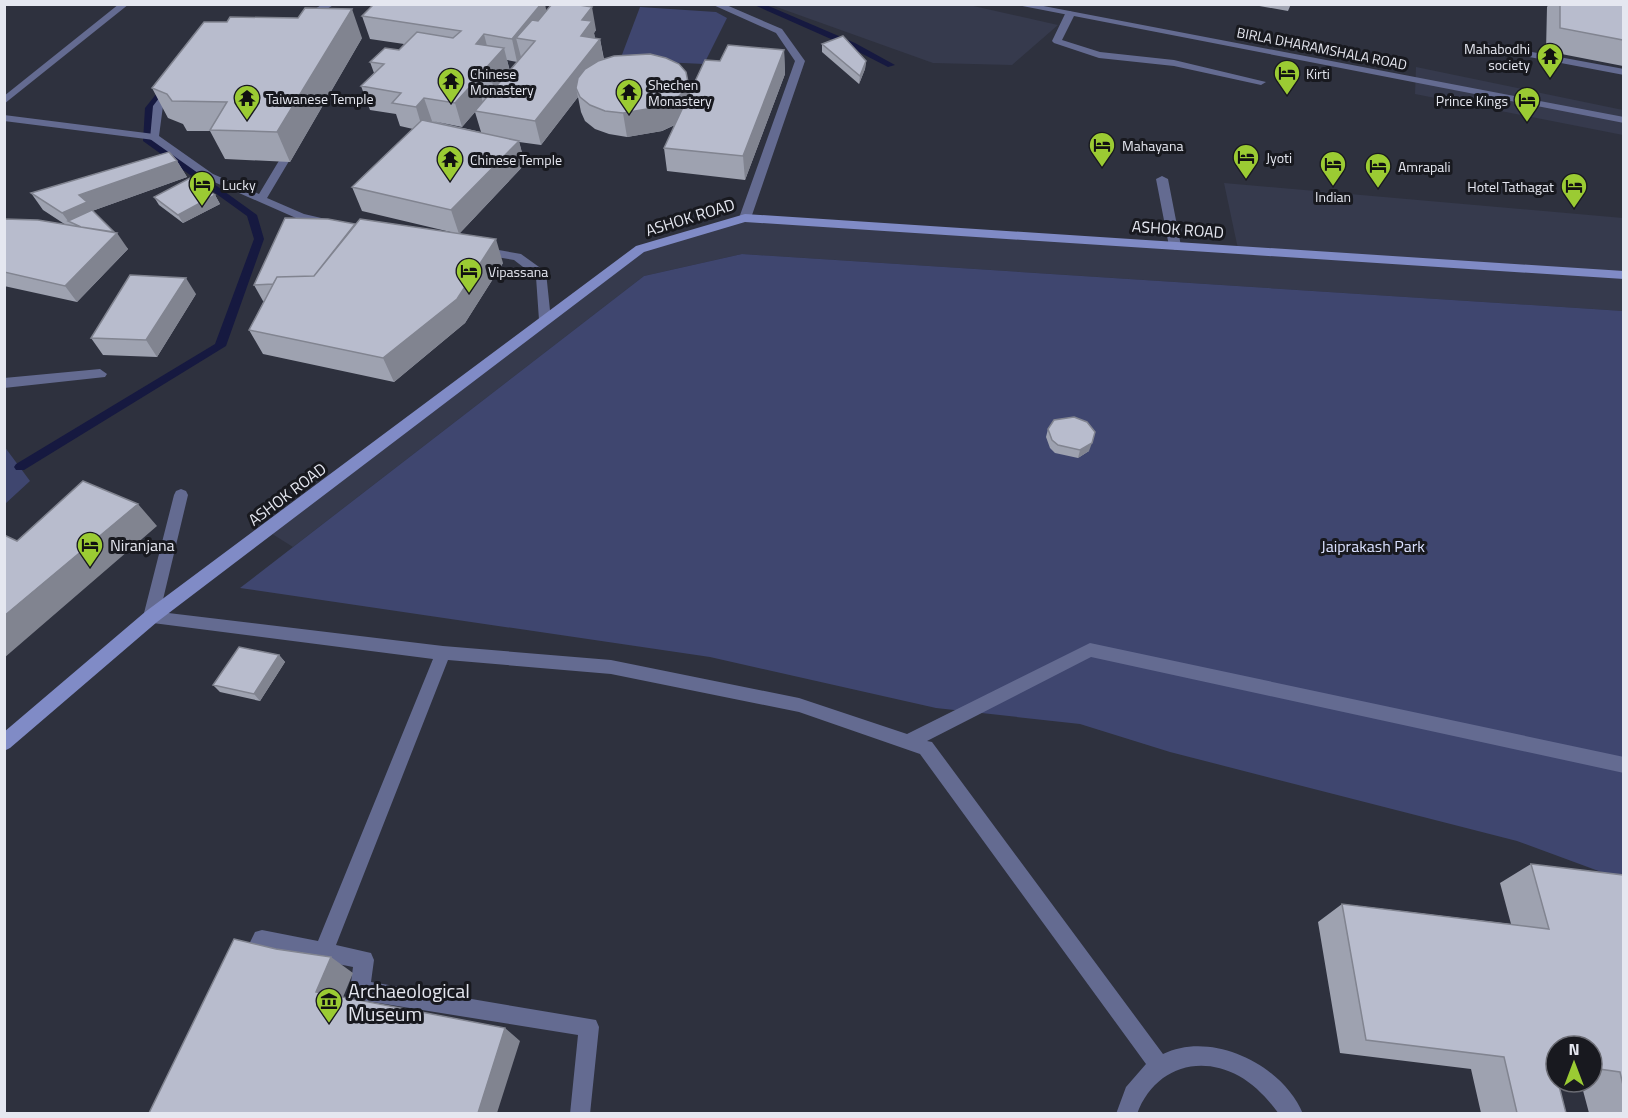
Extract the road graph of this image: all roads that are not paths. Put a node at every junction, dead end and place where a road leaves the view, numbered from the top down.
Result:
1 (125, 4) edge
2 (331, 4) edge
3 (716, 4) edge
4 (1016, 4) edge
5 (1070, 14) junction
6 (301, 21) edge
7 (1484, 46) dead end
8 (1623, 72) edge
9 (181, 78) edge
10 (1262, 82) dead end
11 (4, 101) edge
12 (4, 118) edge
13 (1623, 120) edge
14 (153, 137) junction
15 (297, 140) edge
16 (1162, 179) dead end
17 (261, 200) junction
18 (745, 218) junction
19 (336, 225) edge
20 (1175, 246) junction
21 (472, 249) edge
22 (1623, 275) edge
23 (545, 320) junction
24 (100, 374) dead end
25 (4, 383) edge
26 (181, 495) dead end
27 (151, 617) junction
28 (443, 653) junction
29 (909, 742) junction
30 (4, 743) edge
31 (1623, 765) edge
32 (324, 951) junction
33 (241, 980) edge
34 (1159, 1065) junction
35 (580, 1113) edge
36 (1126, 1113) edge
37 (1293, 1113) edge

1 - 11 street
2 - 6 street
3 - 18 street
4 - 5 street, BIRLA DHARAMSHALA ROAD
5 - 10 street
5 - 13 street, BIRLA DHARAMSHALA ROAD
7 - 8 street
9 - 14 street
12 - 14 street
14 - 17 street
15 - 17 street
16 - 20 street
17 - 19 street
18 - 20 street, ASHOK ROAD
18 - 23 street, ASHOK ROAD
20 - 22 street, ASHOK ROAD
21 - 23 street
23 - 27 street, ASHOK ROAD
24 - 25 street
26 - 27 street
27 - 28 street
27 - 30 street, ASHOK ROAD
28 - 29 street
28 - 32 street
29 - 31 street
29 - 34 street
32 - 33 street
32 - 35 street
34 - 36 street
34 - 37 street

